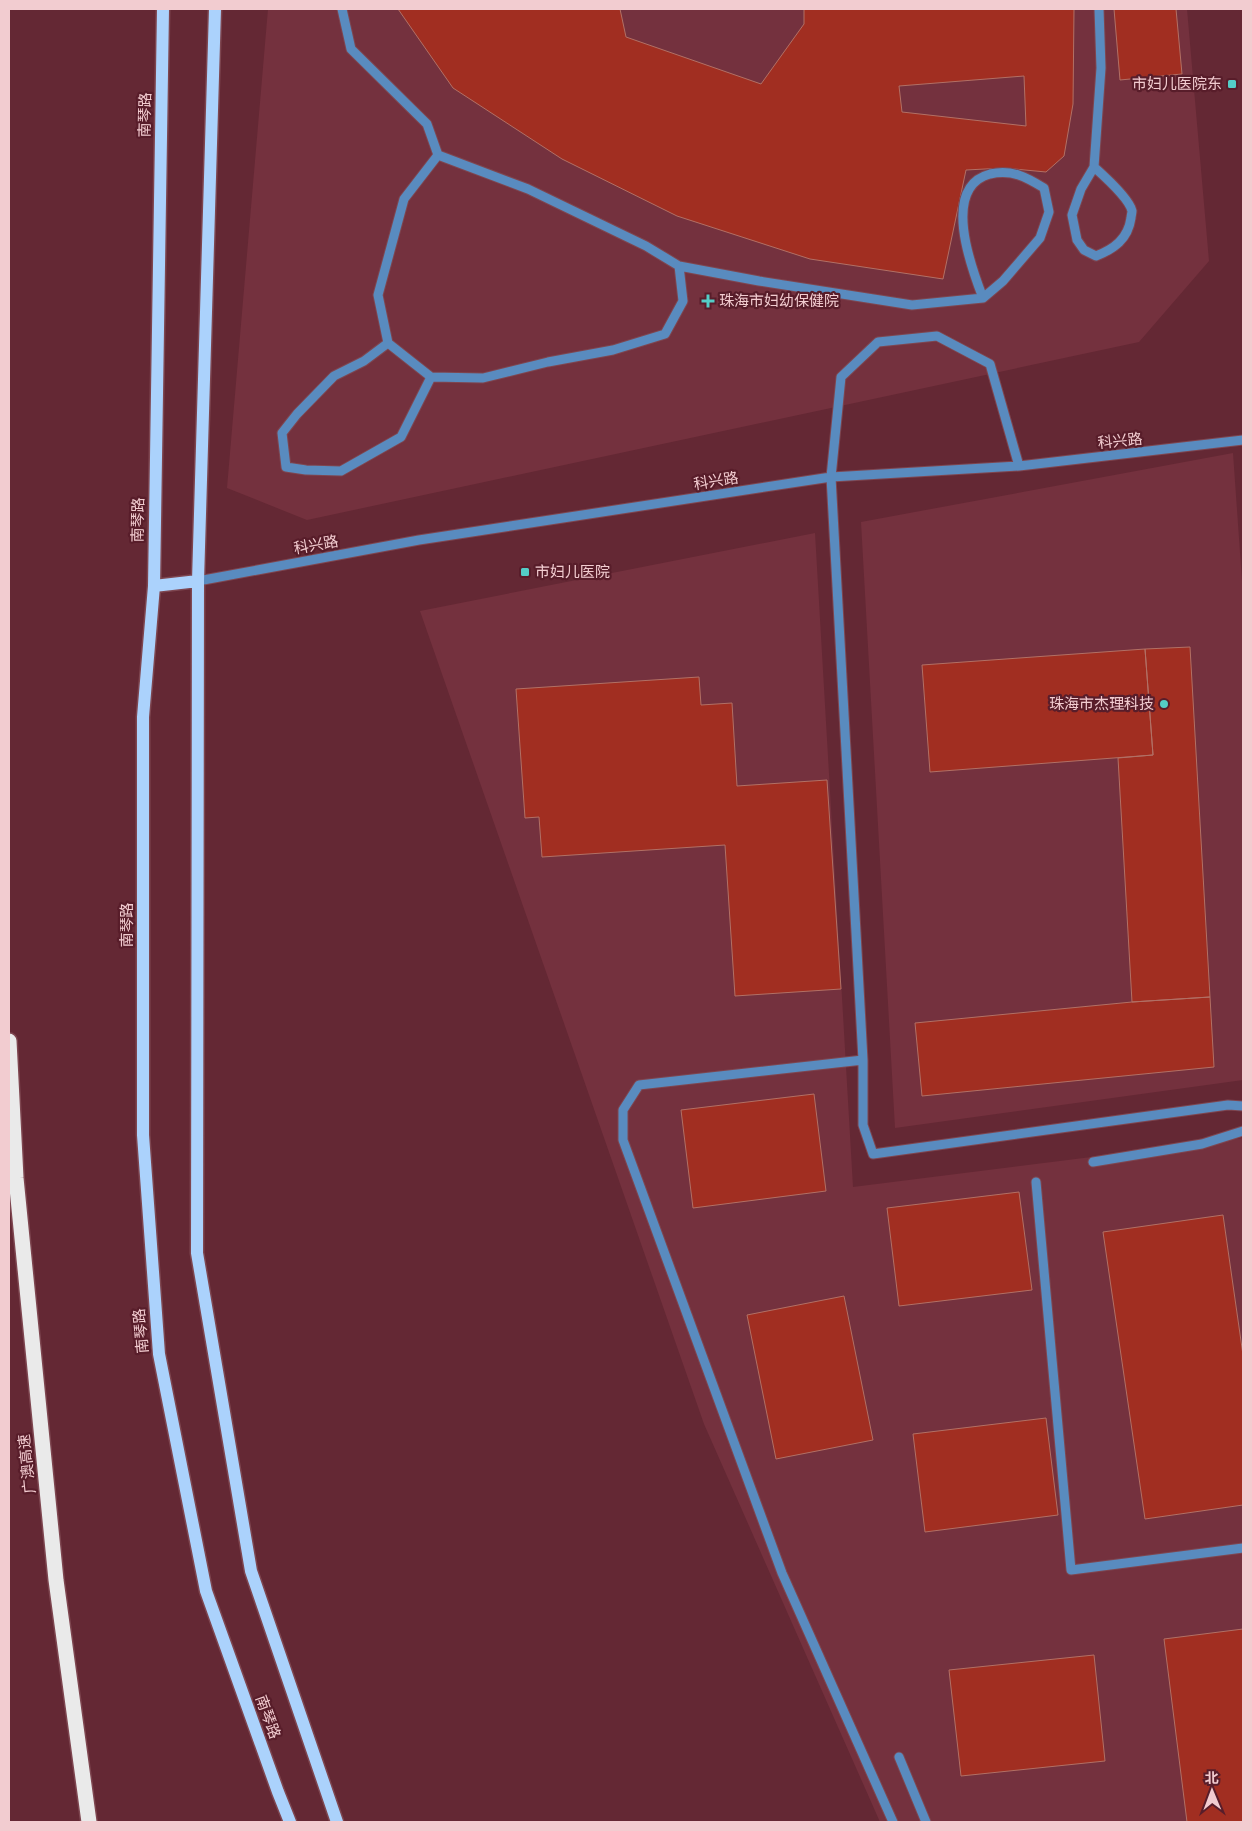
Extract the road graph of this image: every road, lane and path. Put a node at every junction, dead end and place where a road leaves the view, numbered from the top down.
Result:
1 (163, 9) edge
2 (214, 9) edge
3 (342, 9) edge
4 (1099, 9) edge
5 (438, 155) junction
6 (1094, 167) junction
7 (679, 266) junction
8 (983, 298) junction
9 (388, 343) junction
10 (431, 377) junction
11 (1243, 440) edge
12 (1019, 466) junction
13 (831, 478) junction
14 (198, 581) junction
15 (154, 586) junction
16 (9, 1041) edge
17 (863, 1060) junction
18 (1243, 1106) edge
19 (1243, 1131) edge
20 (1093, 1162) dead end
21 (1036, 1182) dead end
22 (1243, 1548) edge
23 (898, 1757) dead end
24 (89, 1822) edge
25 (290, 1822) edge
26 (337, 1822) edge
27 (893, 1822) edge
28 (926, 1822) edge

1 - 15 main road, 南琴路
2 - 14 main road, 南琴路
3 - 5 street
4 - 6 street
5 - 7 street
5 - 9 street
6 - 6 street
7 - 8 street
7 - 10 street
8 - 8 street
9 - 10 street
9 - 10 street
11 - 12 street, 科兴路
12 - 13 street, 科兴路
12 - 13 street
13 - 14 street, 科兴路
13 - 17 street
14 - 15 main road
14 - 26 main road, 南琴路
15 - 25 main road, 南琴路
16 - 24 highway, 广澳高速
17 - 18 street
17 - 27 street
19 - 20 street
21 - 22 street
23 - 28 street

